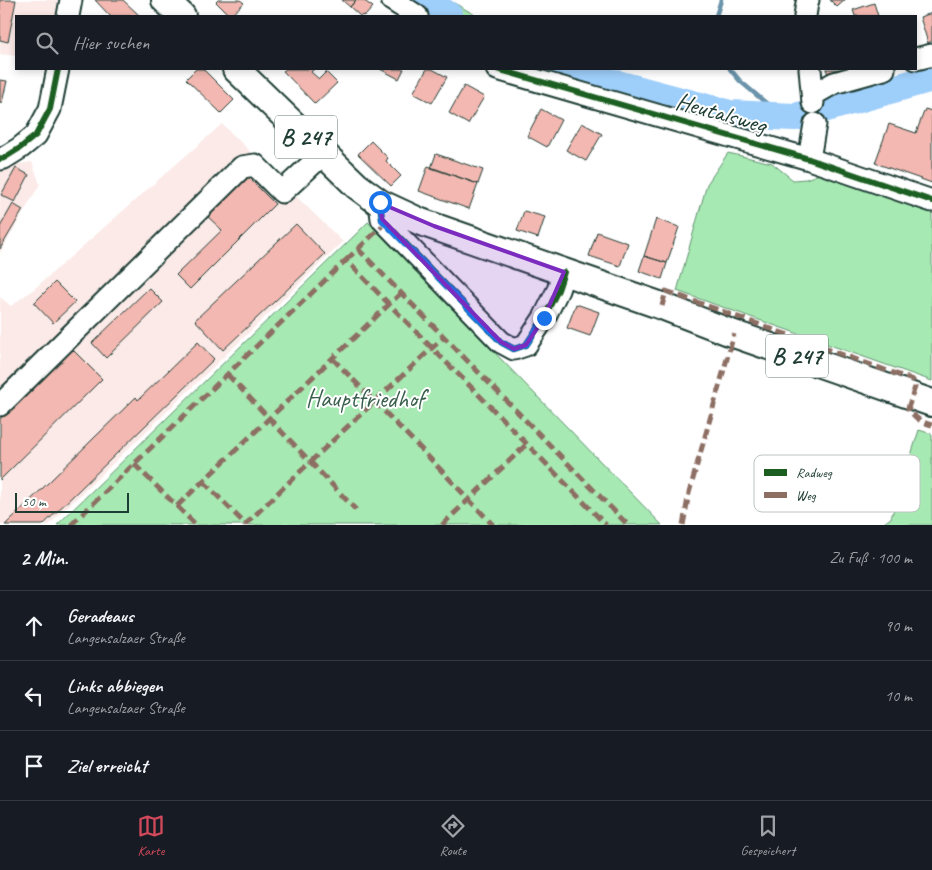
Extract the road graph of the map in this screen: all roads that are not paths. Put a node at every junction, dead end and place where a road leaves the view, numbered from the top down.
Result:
1 (71, 0) edge
2 (166, 0) edge
3 (392, 0) edge
4 (808, 0) edge
5 (68, 15) edge
6 (181, 15) edge
7 (415, 15) edge
8 (805, 15) edge
9 (932, 55) edge
10 (917, 59) edge
11 (58, 70) edge
12 (237, 70) edge
13 (499, 70) edge
14 (810, 70) edge
15 (881, 70) edge
16 (815, 124) dead end
17 (323, 154) junction
18 (0, 159) edge
19 (809, 159) junction
20 (932, 201) edge
21 (380, 202) junction
22 (564, 272) junction
23 (932, 403) edge
24 (0, 405) edge

1 - 5 street
2 - 6 main road
3 - 7 street
4 - 8 street
9 - 10 street
11 - 18 street
12 - 17 main road, B 247
13 - 19 street, Heutalsweg
14 - 15 street
16 - 19 street
17 - 21 main road, B 247
17 - 24 street
19 - 20 street, Heutalsweg
21 - 22 main road, B 247
21 - 22 street
22 - 23 main road, B 247

